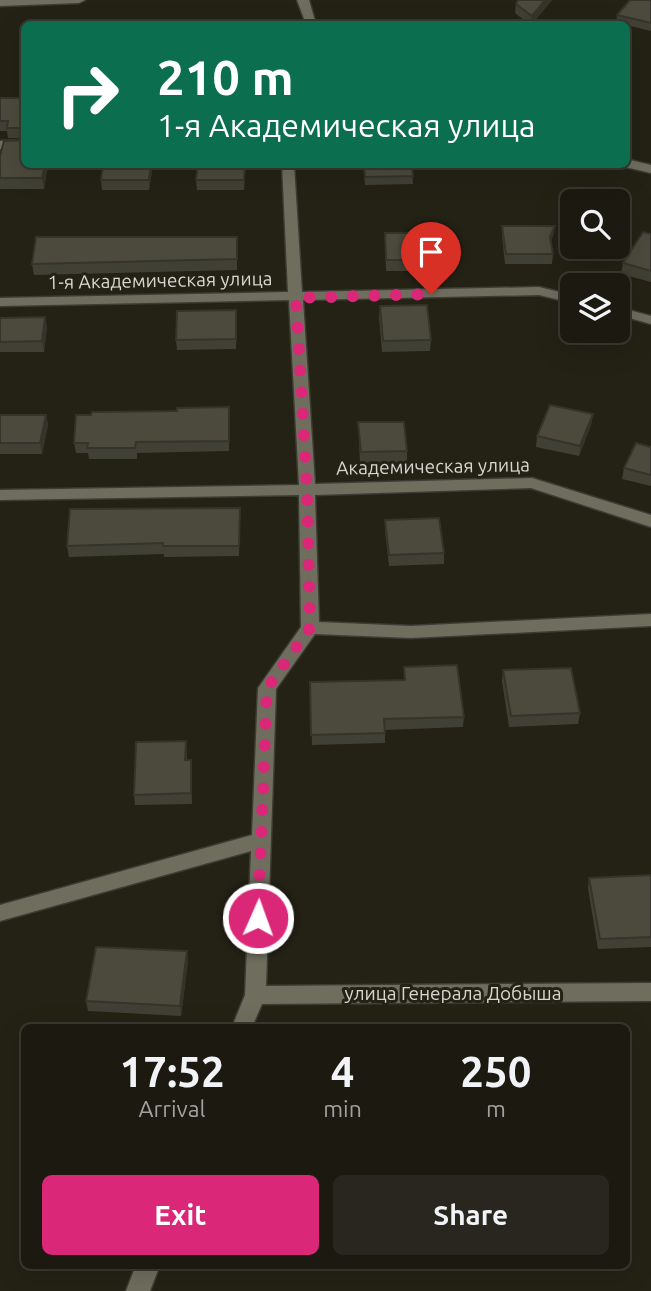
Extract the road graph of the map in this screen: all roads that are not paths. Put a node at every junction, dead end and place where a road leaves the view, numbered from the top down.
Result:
1 (79, 0) edge
2 (303, 0) edge
3 (0, 4) edge
4 (310, 21) edge
5 (21, 144) edge
6 (0, 145) edge
7 (630, 164) edge
8 (288, 168) edge
9 (651, 169) edge
10 (560, 296) edge
11 (296, 298) junction
12 (0, 302) edge
13 (630, 314) edge
14 (651, 320) edge
15 (307, 490) junction
16 (0, 495) edge
17 (651, 521) edge
18 (649, 617) edge
19 (310, 628) junction
20 (261, 840) junction
21 (0, 913) edge
22 (651, 992) edge
23 (255, 995) junction
24 (244, 1024) edge
25 (146, 1269) edge
26 (138, 1291) edge

1 - 3 street
2 - 4 street
5 - 6 street
7 - 9 street
8 - 11 street
10 - 11 street, 1-я Академическая улица
11 - 12 street, 1-я Академическая улица
11 - 15 street
13 - 14 street
15 - 16 street, Академическая улица
15 - 17 street, Академическая улица
15 - 19 street
18 - 19 street
19 - 20 street
20 - 21 street
20 - 23 street
22 - 23 street, улица Генерала Добыша
23 - 24 street
25 - 26 street

